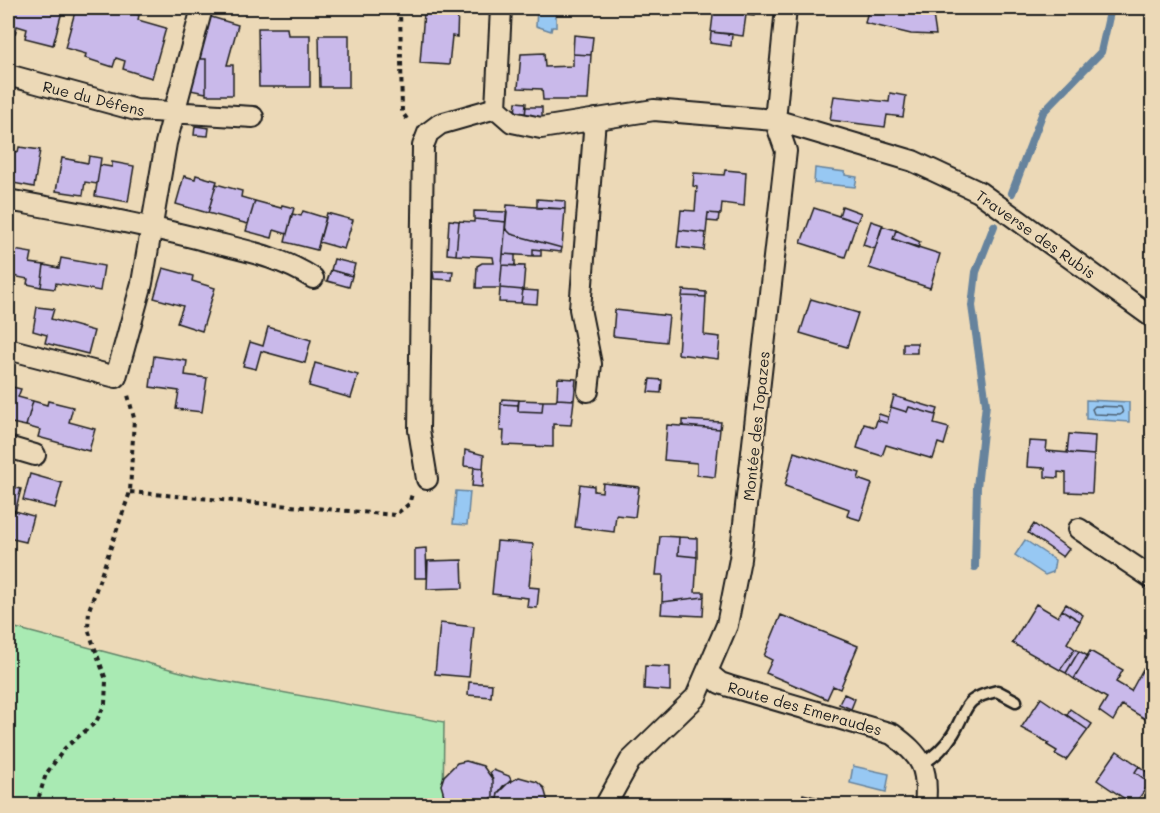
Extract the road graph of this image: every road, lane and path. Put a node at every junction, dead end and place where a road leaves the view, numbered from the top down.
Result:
1 (202, 8) edge
2 (400, 8) edge
3 (501, 8) edge
4 (786, 8) edge
5 (8, 75) edge
6 (496, 108) junction
7 (174, 113) junction
8 (253, 117) dead end
9 (595, 119) junction
10 (775, 120) junction
11 (428, 133) junction
12 (8, 200) edge
13 (152, 226) junction
14 (313, 278) dead end
15 (1152, 317) edge
16 (8, 349) edge
17 (116, 377) junction
18 (588, 392) dead end
19 (8, 447) edge
20 (35, 455) dead end
21 (420, 481) joint
22 (130, 492) junction
23 (1079, 529) dead end
24 (1152, 578) edge
25 (708, 673) junction
26 (1017, 701) dead end
27 (924, 764) junction
28 (36, 806) edge
29 (605, 806) edge
30 (925, 806) edge

1 - 7 street
2 - 11 path
3 - 6 street
4 - 10 street, Montée des Topazes
5 - 7 street, Rue du Défens
6 - 9 street, Traverse des Rubis
6 - 11 street
7 - 8 street, Rue du Défens
7 - 13 street
9 - 10 street, Traverse des Rubis
9 - 18 street
10 - 15 street, Traverse des Rubis
10 - 25 street, Montée des Topazes
11 - 21 street
12 - 13 street
13 - 14 street
13 - 17 street
16 - 17 street
17 - 22 path
19 - 20 street
21 - 22 path
22 - 28 path
23 - 24 street
25 - 27 street, Route des Emeraudes
25 - 29 street, Montée des Topazes
26 - 27 lane
27 - 30 street

